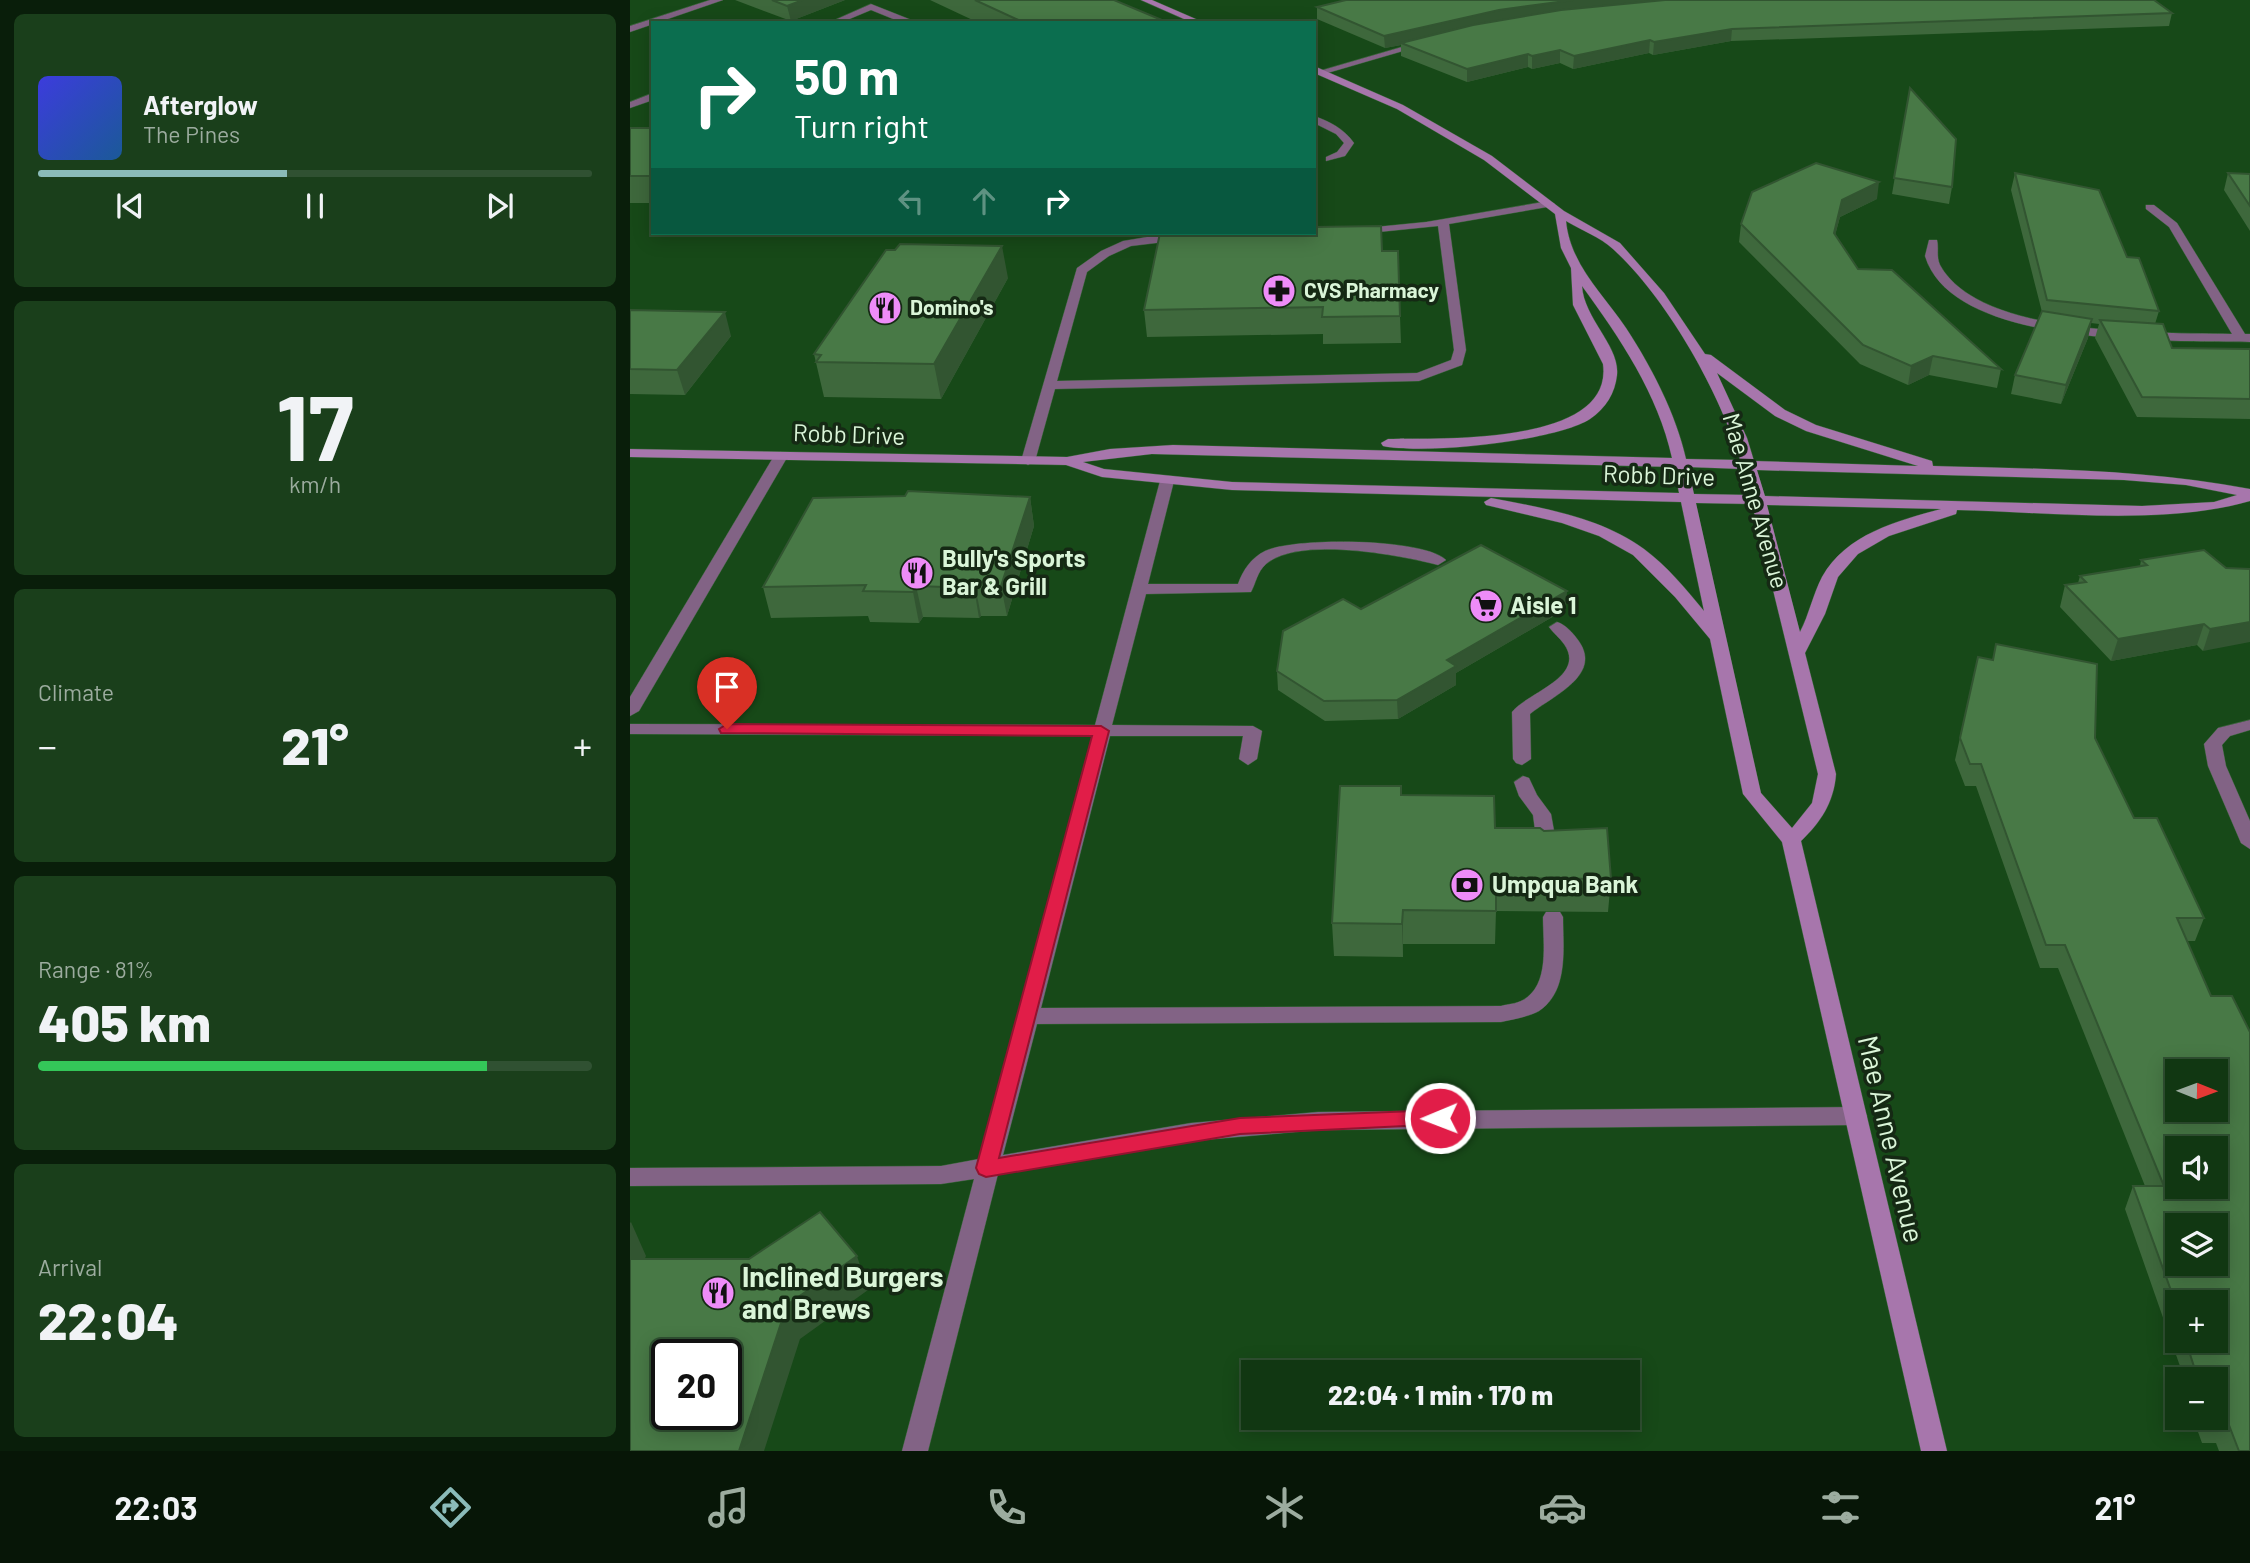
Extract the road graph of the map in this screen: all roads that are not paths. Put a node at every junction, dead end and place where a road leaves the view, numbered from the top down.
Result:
1 (718, 0) edge
2 (1145, 0) edge
3 (653, 21) edge
4 (837, 21) edge
5 (906, 21) edge
6 (1194, 21) edge
7 (651, 22) edge
8 (631, 28) edge
9 (1432, 42) edge
10 (1317, 70) edge
11 (651, 97) edge
12 (630, 105) edge
13 (1316, 120) edge
14 (1331, 159) dead end
15 (2150, 207) dead end
16 (1555, 209) junction
17 (1443, 222) junction
18 (1340, 232) edge
19 (1195, 237) edge
20 (1933, 242) dead end
21 (1577, 268) junction
22 (2245, 337) edge
23 (1699, 353) junction
24 (1049, 385) junction
25 (1321, 452) junction
26 (630, 453) edge
27 (781, 456) junction
28 (1028, 461) junction
29 (1067, 461) junction
30 (1681, 464) junction
31 (1750, 466) junction
32 (1954, 471) junction
33 (1167, 481) junction
34 (1446, 492) junction
35 (2250, 494) edge
36 (1689, 499) junction
37 (1759, 501) junction
38 (1972, 506) junction
39 (1438, 560) dead end
40 (1139, 589) junction
41 (1557, 627) dead end
42 (1721, 641) junction
43 (1797, 653) junction
44 (630, 711) edge
45 (2250, 725) edge
46 (630, 729) edge
47 (1101, 731) junction
48 (1248, 759) dead end
49 (1522, 759) dead end
50 (1523, 782) dead end
51 (1791, 840) junction
52 (2250, 843) edge
53 (1549, 856) edge
54 (1553, 917) dead end
55 (1027, 1016) junction
56 (1856, 1116) junction
57 (986, 1168) junction
58 (630, 1177) edge
59 (915, 1451) edge
60 (1934, 1451) edge

1 - 3 street
2 - 6 main road
4 - 5 street
7 - 8 street
9 - 10 street
10 - 16 main road, Mae Anne Avenue
11 - 12 street
13 - 14 street
15 - 22 street
16 - 17 street
16 - 21 main road, Mae Anne Avenue
16 - 23 main road, Mae Anne Avenue
17 - 18 street
17 - 24 street
19 - 24 street
20 - 22 street
21 - 25 main road
21 - 30 main road, Mae Anne Avenue
23 - 31 main road, Mae Anne Avenue
23 - 32 main road
24 - 28 street
25 - 29 main road, Robb Drive
25 - 30 main road, Robb Drive
26 - 27 main road, Robb Drive
27 - 28 main road, Robb Drive
27 - 44 street
28 - 29 main road, Robb Drive
29 - 33 main road, Robb Drive
30 - 31 main road, Robb Drive
30 - 36 main road, Mae Anne Avenue
31 - 32 main road, Robb Drive
31 - 37 main road, Mae Anne Avenue
32 - 35 main road, Robb Drive
33 - 34 main road, Robb Drive
33 - 40 street
34 - 36 main road, Robb Drive
34 - 42 main road
35 - 38 main road, Robb Drive
36 - 37 main road, Robb Drive
36 - 42 main road, Mae Anne Avenue
37 - 38 main road, Robb Drive
37 - 43 main road, Mae Anne Avenue
38 - 43 main road
39 - 40 street
40 - 47 street
41 - 49 street
42 - 51 main road, Mae Anne Avenue
43 - 51 main road, Mae Anne Avenue
45 - 52 street
46 - 47 street
47 - 48 street
47 - 55 street
50 - 53 street
51 - 56 main road, Mae Anne Avenue
54 - 55 street
55 - 57 street
56 - 57 street
56 - 60 main road, Mae Anne Avenue
57 - 58 street
57 - 59 street

